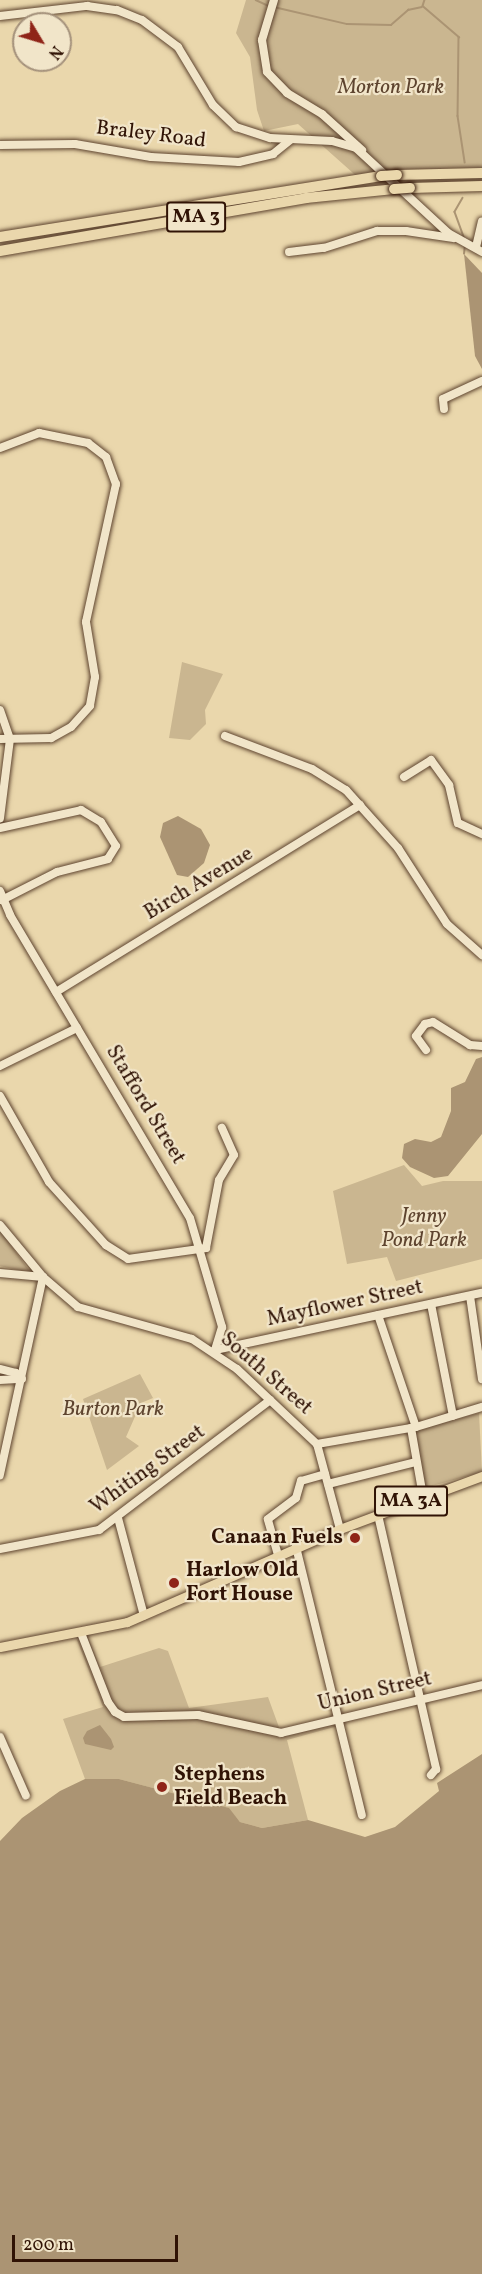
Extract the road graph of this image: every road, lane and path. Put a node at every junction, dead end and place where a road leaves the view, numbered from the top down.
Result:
1 (71, 0) edge
2 (272, 4) edge
3 (86, 6) junction
4 (0, 16) edge
5 (290, 140) junction
6 (0, 145) edge
7 (365, 153) junction
8 (482, 173) edge
9 (482, 186) edge
10 (482, 222) edge
11 (0, 237) edge
12 (457, 240) junction
13 (477, 248) edge
14 (0, 251) edge
15 (290, 252) dead end
16 (482, 381) edge
17 (444, 409) dead end
18 (0, 448) edge
19 (0, 710) edge
20 (225, 736) dead end
21 (0, 739) edge
22 (10, 739) junction
23 (404, 777) dead end
24 (1, 790) edge
25 (0, 801) edge
26 (360, 805) junction
27 (0, 818) edge
28 (0, 828) edge
29 (482, 834) edge
30 (0, 891) edge
31 (2, 900) junction
32 (482, 955) edge
33 (56, 992) junction
34 (77, 1028) junction
35 (482, 1046) edge
36 (426, 1050) dead end
37 (0, 1066) edge
38 (0, 1096) edge
39 (222, 1128) dead end
40 (0, 1225) edge
41 (200, 1250) junction
42 (0, 1273) edge
43 (43, 1277) junction
44 (482, 1293) edge
45 (470, 1296) junction
46 (431, 1304) junction
47 (378, 1315) junction
48 (214, 1350) junction
49 (481, 1367) edge
50 (0, 1369) edge
51 (22, 1379) junction
52 (482, 1379) edge
53 (0, 1380) edge
54 (270, 1400) junction
55 (482, 1409) edge
56 (453, 1416) junction
57 (413, 1428) junction
58 (317, 1444) junction
59 (416, 1462) junction
60 (325, 1474) junction
61 (0, 1475) edge
62 (482, 1476) edge
63 (328, 1484) junction
64 (423, 1496) junction
65 (378, 1515) junction
66 (118, 1518) junction
67 (340, 1529) junction
68 (296, 1547) junction
69 (0, 1549) edge
70 (278, 1555) junction
71 (144, 1616) junction
72 (81, 1633) junction
73 (0, 1647) edge
74 (482, 1685) edge
75 (419, 1701) junction
76 (340, 1721) junction
77 (0, 1737) edge
78 (431, 1775) dead end
79 (27, 1796) dead end
80 (362, 1815) dead end

1 - 3 street
2 - 7 street
3 - 4 street
3 - 5 street
5 - 6 street, Braley Road
5 - 7 street
7 - 12 street
8 - 11 highway, MA 3, bridge
9 - 14 highway, MA 3, bridge
10 - 13 street
12 - 13 street
12 - 15 street
16 - 17 street
18 - 22 street
19 - 22 street
20 - 26 street
21 - 22 street
22 - 24 street
23 - 29 street
24 - 25 street
25 - 27 street
26 - 32 street
26 - 33 street, Birch Avenue
28 - 31 street
30 - 31 street, Stafford Street
31 - 33 street, Stafford Street
33 - 34 street, Stafford Street
34 - 37 street
34 - 41 street, Stafford Street
35 - 36 street
38 - 41 street
39 - 41 street
40 - 43 street, South Street
41 - 48 street, Stafford Street
42 - 43 street
43 - 48 street, South Street
43 - 51 street
44 - 45 street, Mayflower Street
45 - 46 street, Mayflower Street
45 - 49 street
46 - 47 street, Mayflower Street
46 - 56 street
47 - 48 street, Mayflower Street
47 - 57 street
48 - 54 street, South Street
49 - 52 street
50 - 51 street
51 - 53 street
51 - 61 street
54 - 58 street, South Street
54 - 66 street, Whiting Street
55 - 56 street
56 - 57 street
57 - 58 street
57 - 59 street
58 - 60 street, South Street
59 - 63 street
59 - 64 street
60 - 63 street, South Street
60 - 70 street
62 - 64 main road, MA 3A
63 - 67 street, South Street
64 - 65 main road, MA 3A
65 - 67 main road, MA 3A
65 - 75 street
66 - 69 street, Whiting Street
66 - 71 street
67 - 68 main road, MA 3A
68 - 70 main road, MA 3A
68 - 76 street
70 - 71 main road, MA 3A
71 - 72 main road, MA 3A
72 - 73 main road, MA 3A
72 - 76 street, Union Street
74 - 75 street, Union Street
75 - 76 street, Union Street
75 - 78 street
76 - 80 street
77 - 79 street

